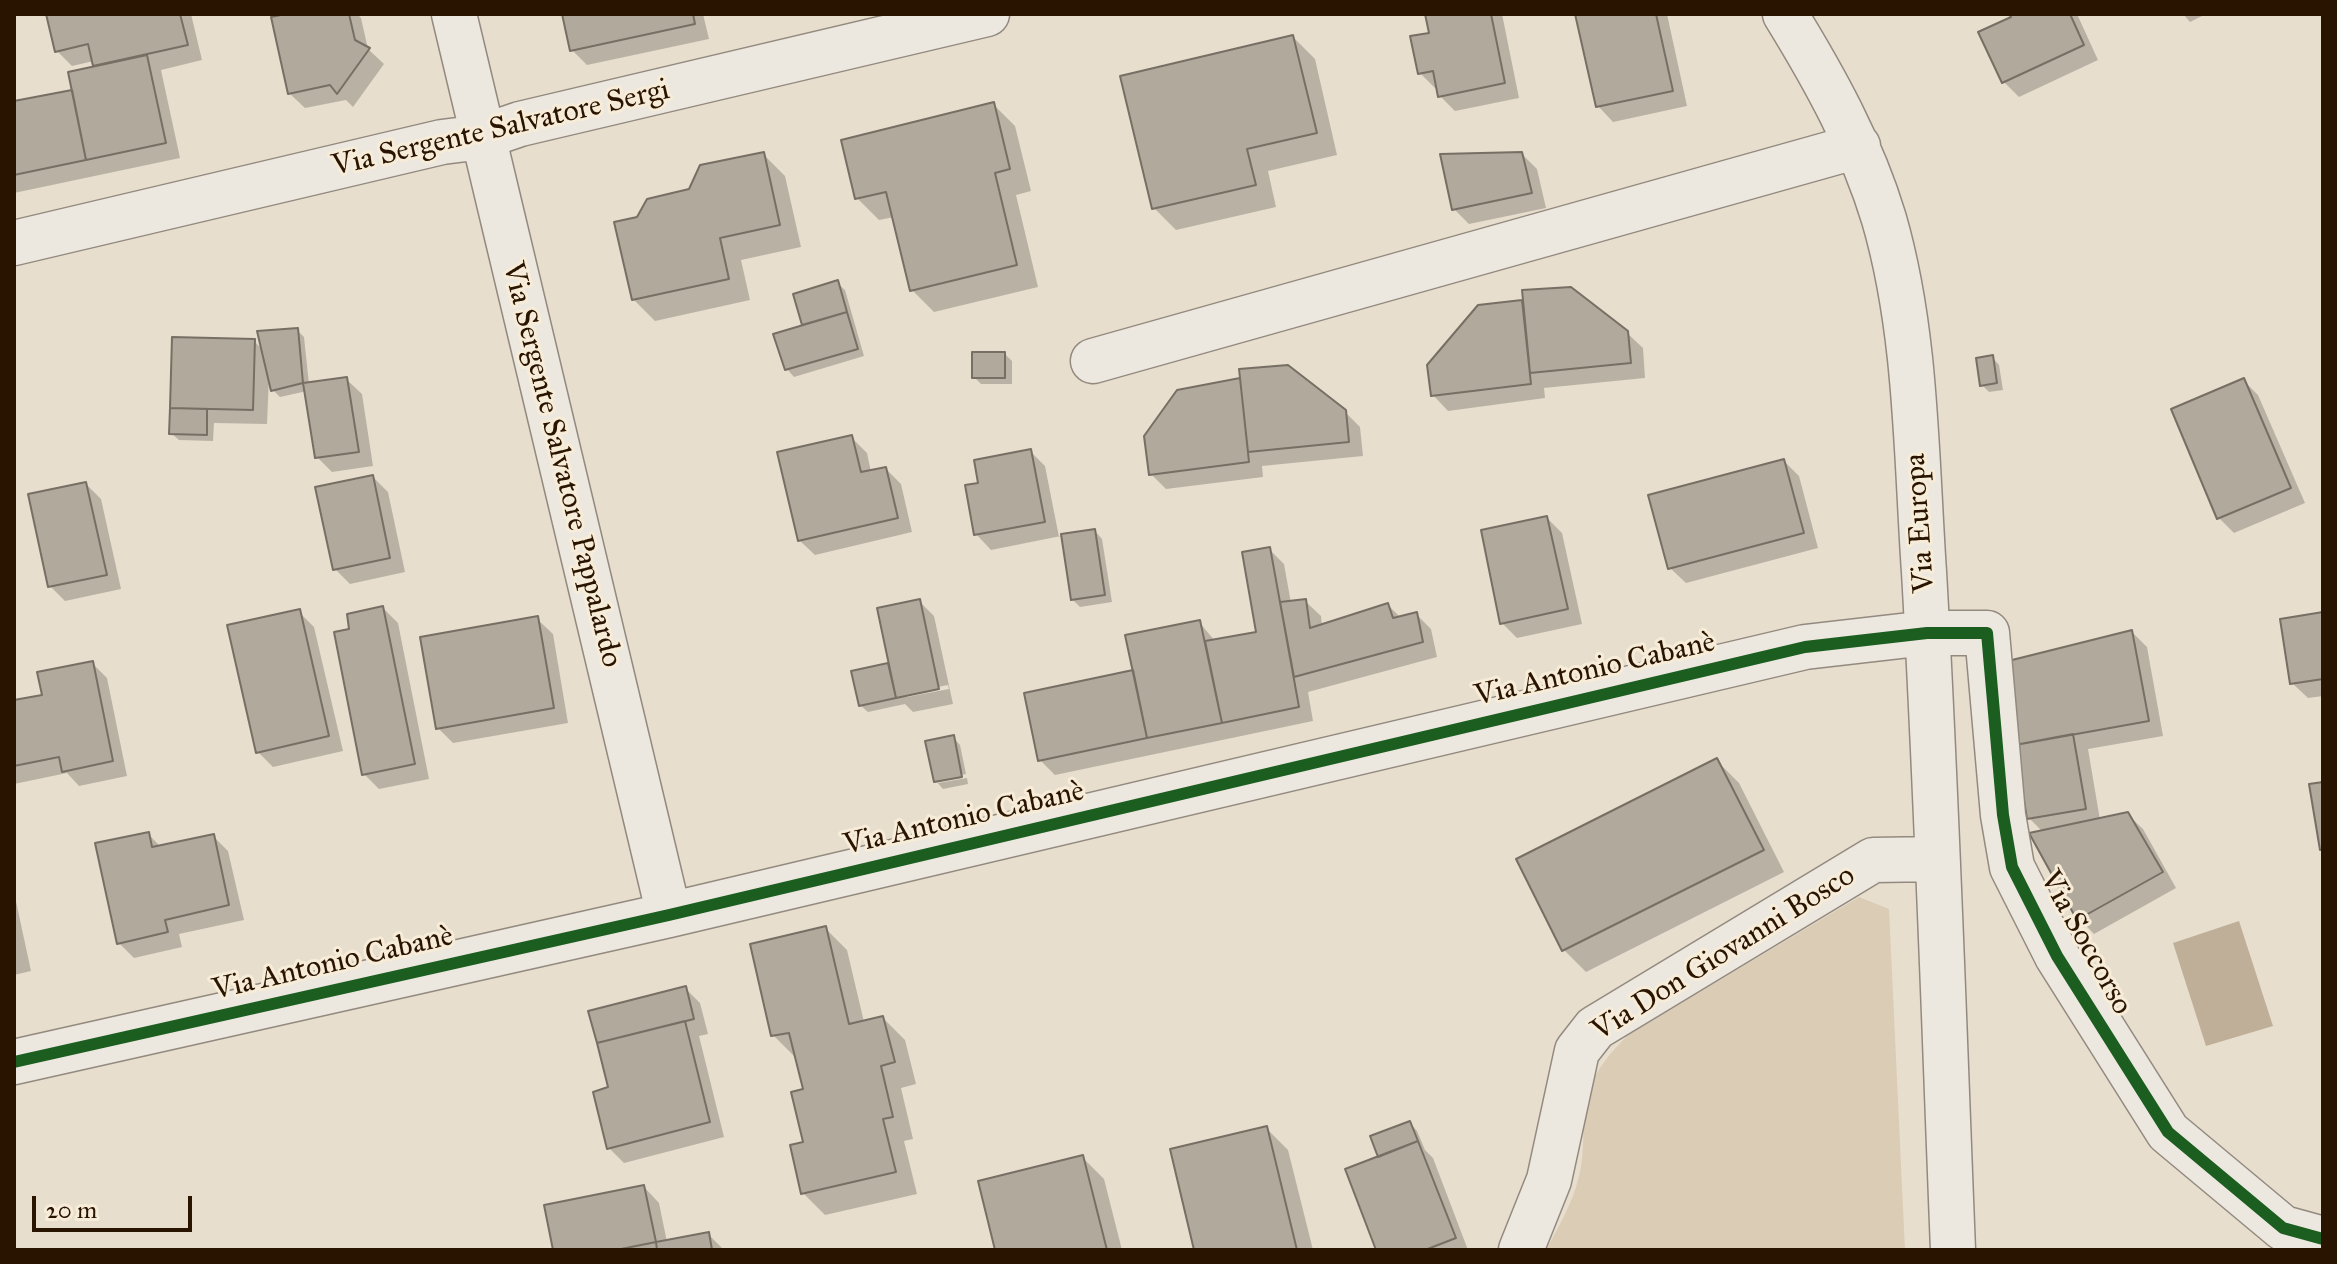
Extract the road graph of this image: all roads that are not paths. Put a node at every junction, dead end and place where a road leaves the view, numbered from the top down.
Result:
1 (454, 14) edge
2 (987, 14) edge
3 (1785, 14) edge
4 (482, 137) junction
5 (1858, 146) junction
6 (14, 243) edge
7 (1093, 361) dead end
8 (1927, 633) junction
9 (1937, 859) junction
10 (669, 915) junction
11 (14, 1062) edge
12 (2323, 1239) edge
13 (1521, 1250) edge
14 (1953, 1250) edge

1 - 4 street, Via Sergente Salvatore Pappalardo
2 - 4 street, Via Sergente Salvatore Sergi
3 - 5 street, Via Europa
4 - 6 street, Via Sergente Salvatore Sergi
4 - 10 street, Via Sergente Salvatore Pappalardo
5 - 7 street
5 - 8 street, Via Europa
8 - 9 street, Via Europa
8 - 10 street, Via Antonio Cabanè
8 - 12 street, Via Soccorso
9 - 13 street, Via Don Giovanni Bosco
9 - 14 street, Via Europa
10 - 11 street, Via Antonio Cabanè

